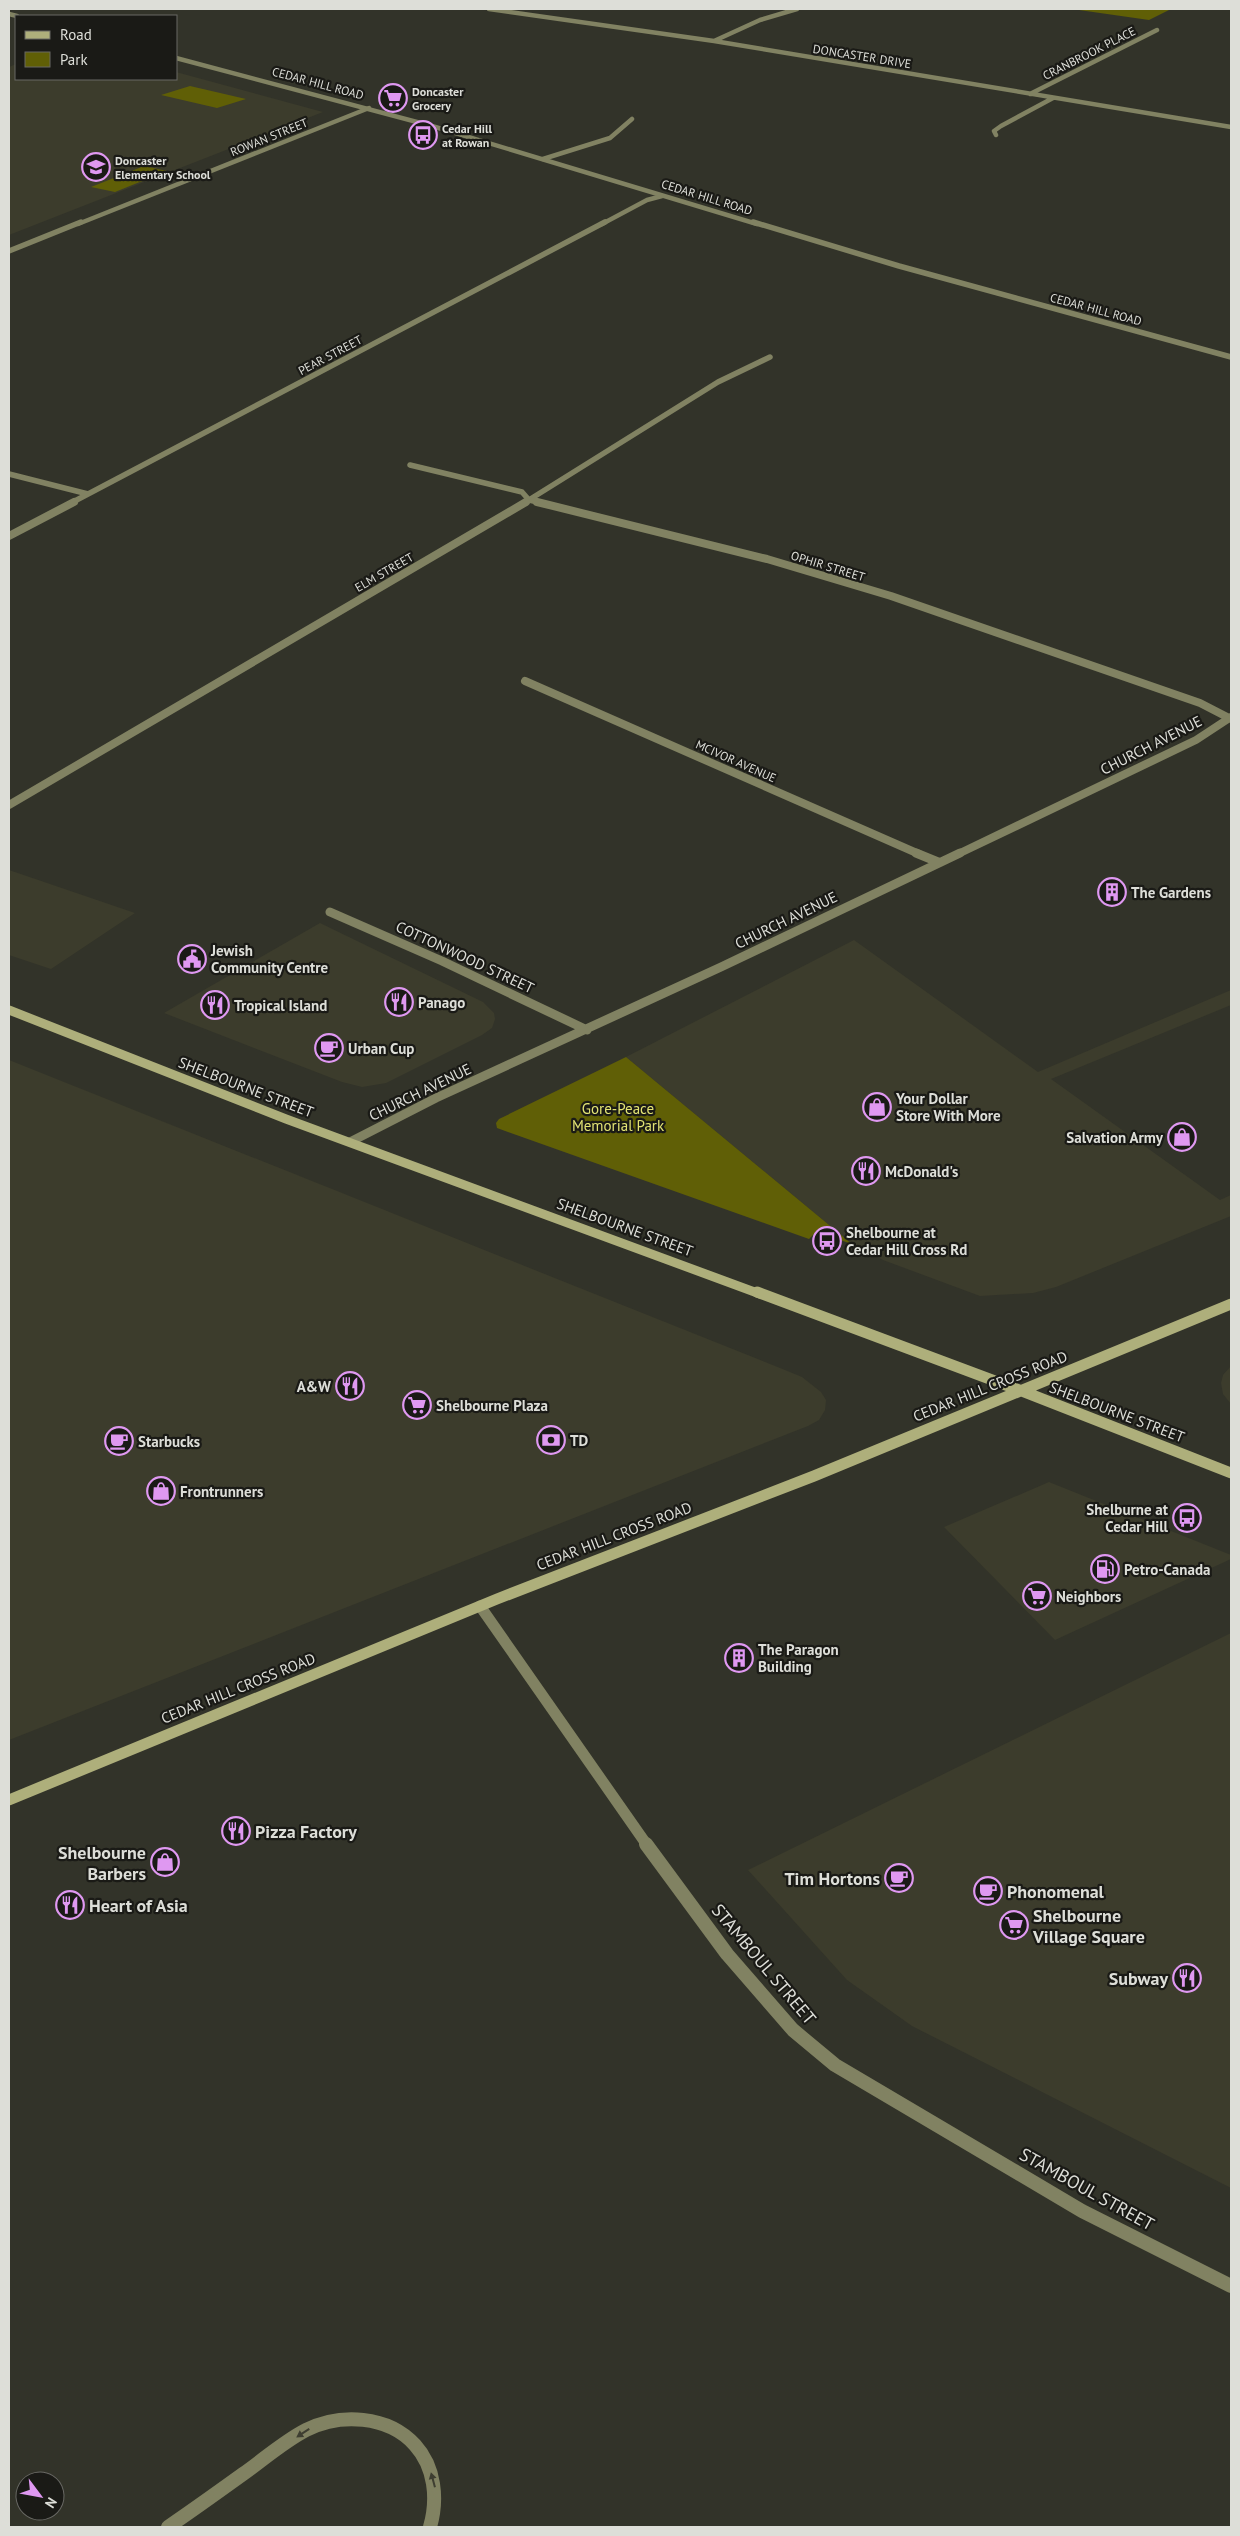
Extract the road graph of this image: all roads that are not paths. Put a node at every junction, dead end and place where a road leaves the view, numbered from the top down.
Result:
1 (489, 9) edge
2 (797, 9) edge
3 (1157, 30) dead end
4 (714, 41) junction
5 (178, 59) edge
6 (1030, 94) junction
7 (1053, 98) junction
8 (369, 108) junction
9 (632, 118) dead end
10 (1231, 127) edge
11 (996, 135) dead end
12 (544, 159) junction
13 (662, 196) junction
14 (9, 251) edge
15 (770, 357) dead end
16 (1231, 357) edge
17 (410, 465) dead end
18 (9, 474) edge
19 (88, 494) junction
20 (530, 500) junction
21 (9, 536) edge
22 (525, 680) dead end
23 (1231, 718) edge
24 (9, 805) edge
25 (938, 862) junction
26 (330, 912) dead end
27 (9, 1010) edge
28 (587, 1030) junction
29 (350, 1142) junction
30 (1231, 1304) edge
31 (1022, 1391) junction
32 (1231, 1474) edge
33 (480, 1606) junction
34 (9, 1800) edge
35 (1231, 2286) edge
36 (168, 2527) edge
37 (430, 2527) edge

1 - 4 street, DONCASTER DRIVE
2 - 4 street
3 - 6 street, CRANBROOK PLACE
4 - 6 street, DONCASTER DRIVE
5 - 8 street, CEDAR HILL ROAD
6 - 7 street, DONCASTER DRIVE
7 - 10 street, DONCASTER DRIVE
7 - 11 street, CRANBROOK PLACE
8 - 12 street, CEDAR HILL ROAD
8 - 14 street, ROWAN STREET
9 - 12 street
12 - 13 street, CEDAR HILL ROAD
13 - 16 street, CEDAR HILL ROAD
13 - 19 street, PEAR STREET
15 - 20 street, ELM STREET
17 - 20 street, OPHIR STREET
18 - 19 street
19 - 21 street, PEAR STREET
20 - 23 street, OPHIR STREET
20 - 24 street, ELM STREET
22 - 25 street, MCIVOR AVENUE
23 - 25 street, CHURCH AVENUE
25 - 28 street, CHURCH AVENUE
26 - 28 street, COTTONWOOD STREET
27 - 29 main road, SHELBOURNE STREET
28 - 29 street, CHURCH AVENUE
29 - 31 main road, SHELBOURNE STREET
30 - 31 main road, CEDAR HILL CROSS ROAD
31 - 32 main road, SHELBOURNE STREET
31 - 33 main road, CEDAR HILL CROSS ROAD
33 - 34 main road, CEDAR HILL CROSS ROAD
33 - 35 street, STAMBOUL STREET
37 -> 36 street

